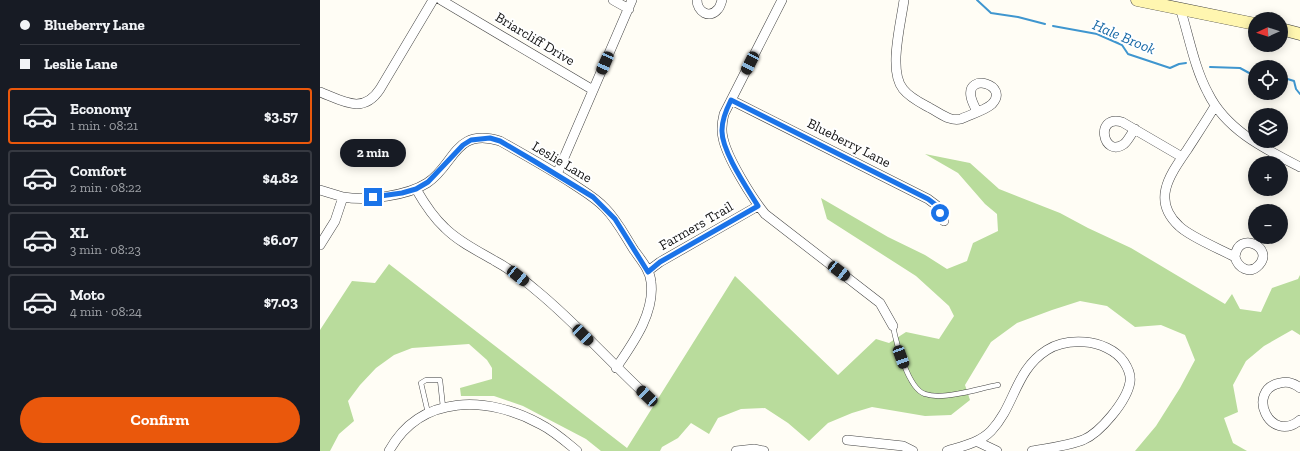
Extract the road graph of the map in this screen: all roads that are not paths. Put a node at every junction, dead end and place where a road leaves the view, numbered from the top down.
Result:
1 (433, 0) edge
2 (441, 0) edge
3 (613, 0) edge
4 (632, 0) edge
5 (697, 0) edge
6 (722, 0) edge
7 (782, 0) edge
8 (904, 0) edge
9 (1137, 0) edge
10 (1180, 8) junction
11 (629, 9) junction
12 (1248, 23) edge
13 (1288, 31) edge
14 (1300, 34) edge
15 (593, 90) junction
16 (320, 92) edge
17 (731, 100) junction
18 (1215, 106) junction
19 (977, 112) dead end
20 (1134, 129) dead end
21 (1182, 157) junction
22 (1300, 167) edge
23 (557, 174) junction
24 (416, 189) junction
25 (320, 190) edge
26 (343, 197) junction
27 (758, 206) junction
28 (944, 221) dead end
29 (320, 245) edge
30 (1235, 257) dead end
31 (648, 272) junction
32 (892, 326) joint
33 (616, 368) junction
34 (998, 385) dead end
35 (1300, 388) edge
36 (647, 396) dead end
37 (443, 407) junction
38 (428, 413) junction
39 (1300, 420) edge
40 (847, 440) dead end
41 (978, 442) junction
42 (390, 451) edge
43 (577, 451) edge
44 (736, 451) edge
45 (764, 451) edge
46 (913, 451) edge
47 (947, 451) edge
48 (997, 451) edge
49 (1032, 451) edge

1 - 16 street
2 - 15 street, Briarcliff Drive
3 - 11 street
4 - 11 street
5 - 6 street
7 - 17 street
8 - 19 street
9 - 10 main road
10 - 12 main road
10 - 18 street
11 - 15 street
13 - 14 main road
15 - 23 street
17 - 27 street
17 - 28 street, Blueberry Lane
18 - 21 street
18 - 22 street
20 - 21 street
21 - 30 street
23 - 24 street, Leslie Lane
23 - 31 street, Leslie Lane
24 - 26 street, Leslie Lane
24 - 33 street
25 - 26 street, Leslie Lane
26 - 29 street
27 - 31 street, Farmers Trail
27 - 32 street
31 - 33 street, Leslie Lane
32 - 34 lane
33 - 36 street
35 - 39 street
37 - 38 street
37 - 38 lane
37 - 43 street
38 - 42 street
40 - 46 street
41 - 47 street
41 - 48 street
41 - 49 street
44 - 45 street

